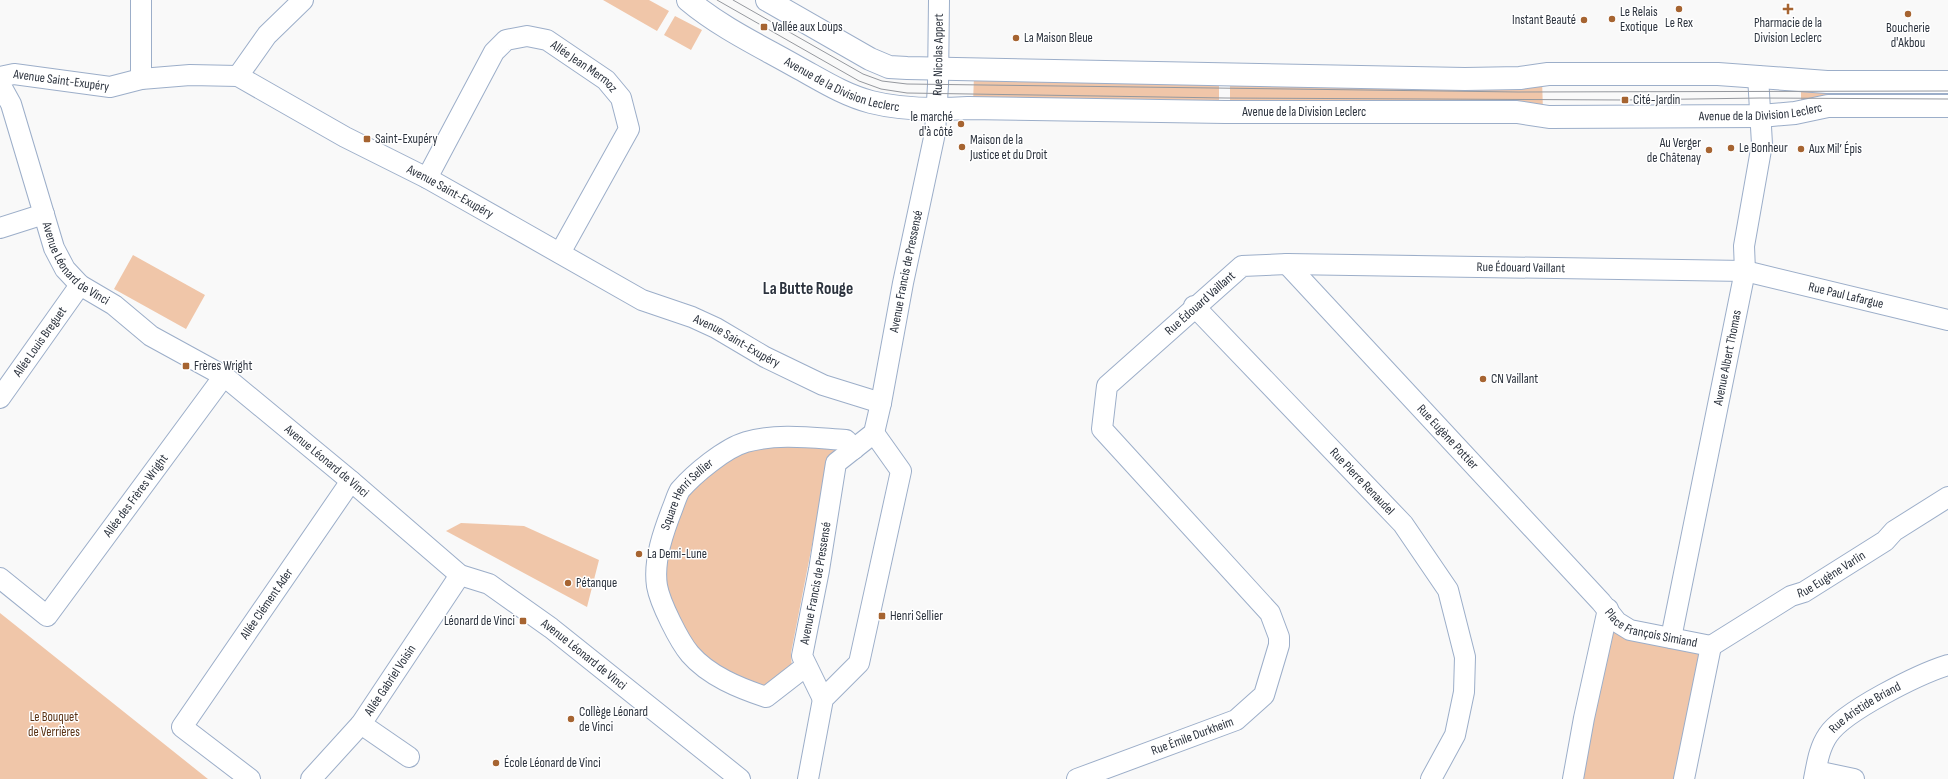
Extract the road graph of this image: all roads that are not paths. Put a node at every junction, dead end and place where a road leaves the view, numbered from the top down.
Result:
1 (141, 0) edge
2 (303, 0) edge
3 (688, 0) edge
4 (767, 0) edge
5 (939, 0) edge
6 (938, 70) junction
7 (238, 76) junction
8 (1758, 76) junction
9 (0, 77) edge
10 (141, 79) junction
11 (1948, 82) edge
12 (0, 84) edge
13 (1948, 106) edge
14 (937, 110) junction
15 (1761, 116) junction
16 (427, 178) junction
17 (44, 214) junction
18 (0, 228) edge
19 (560, 253) junction
20 (1287, 264) junction
21 (1744, 271) junction
22 (80, 285) junction
23 (1194, 306) junction
24 (1948, 320) edge
25 (224, 376) junction
26 (0, 398) edge
27 (881, 403) junction
28 (874, 433) junction
29 (854, 449) junction
30 (351, 481) junction
31 (1948, 497) edge
32 (460, 575) junction
33 (0, 578) edge
34 (1608, 609) junction
35 (1671, 638) junction
36 (1711, 646) junction
37 (1275, 657) joint
38 (1948, 665) edge
39 (806, 666) junction
40 (823, 699) junction
41 (361, 724) junction
42 (409, 757) dead end
43 (1815, 775) edge
44 (250, 779) edge
45 (311, 779) edge
46 (740, 779) edge
47 (808, 779) edge
48 (1078, 779) edge
49 (1431, 779) edge
50 (1573, 779) edge
51 (1684, 779) edge
52 (1854, 779) edge

1 - 10 street
2 - 7 street
3 - 14 main road, Avenue de la Division Leclerc
4 - 6 main road, Avenue de la Division Leclerc
5 - 6 street, Rue Nicolas Appert
6 - 8 main road, Avenue de la Division Leclerc
6 - 14 street, Rue Nicolas Appert
7 - 10 street, Avenue Saint-Exupéry
7 - 16 street, Avenue Saint-Exupéry
8 - 11 main road, Avenue de la Division Leclerc
8 - 15 street, Avenue Albert Thomas
9 - 10 street, Avenue Saint-Exupéry
12 - 17 street, Avenue Léonard de Vinci
13 - 15 main road, Avenue de la Division Leclerc
14 - 15 main road, Avenue de la Division Leclerc
14 - 27 street, Avenue Francis de Pressensé
15 - 21 street, Avenue Albert Thomas
16 - 19 street, Avenue Saint-Exupéry
16 - 19 street, Allée Jean Mermoz
17 - 18 street
17 - 22 street, Avenue Léonard de Vinci
19 - 27 street, Avenue Saint-Exupéry
20 - 21 street, Rue Édouard Vaillant
20 - 23 street, Rue Édouard Vaillant
20 - 34 street, Rue Eugène Pottier
21 - 24 street, Rue Paul Lafargue
21 - 35 street, Avenue Albert Thomas
22 - 25 street, Avenue Léonard de Vinci
22 - 26 street, Allée Louis Breguet
23 - 37 street, Rue Édouard Vaillant
23 - 49 street, Rue Pierre Renaudel
25 - 30 street, Avenue Léonard de Vinci
25 - 33 street, Allée des Frères Wright
27 - 28 street, Avenue Francis de Pressensé
28 - 29 street, Avenue Francis de Pressensé
28 - 40 street
29 - 39 street, Avenue Francis de Pressensé
29 - 39 street, Square Henri Sellier
30 - 32 street, Avenue Léonard de Vinci
30 - 44 street, Allée Clément Ader
31 - 36 street, Rue Eugène Varlin
32 - 41 street, Allée Gabriel Voisin
32 - 46 street, Avenue Léonard de Vinci
34 - 35 street, Place François Simiand
34 - 50 street, Place François Simiand
35 - 36 street, Place François Simiand
36 - 51 street, Place François Simiand
37 - 48 street, Rue Émile Durkheim
38 - 43 street, Rue Aristide Briand
39 - 40 street, Avenue Francis de Pressensé
40 - 47 street
41 - 42 street
41 - 45 street, Allée Gabriel Voisin
43 - 52 street

